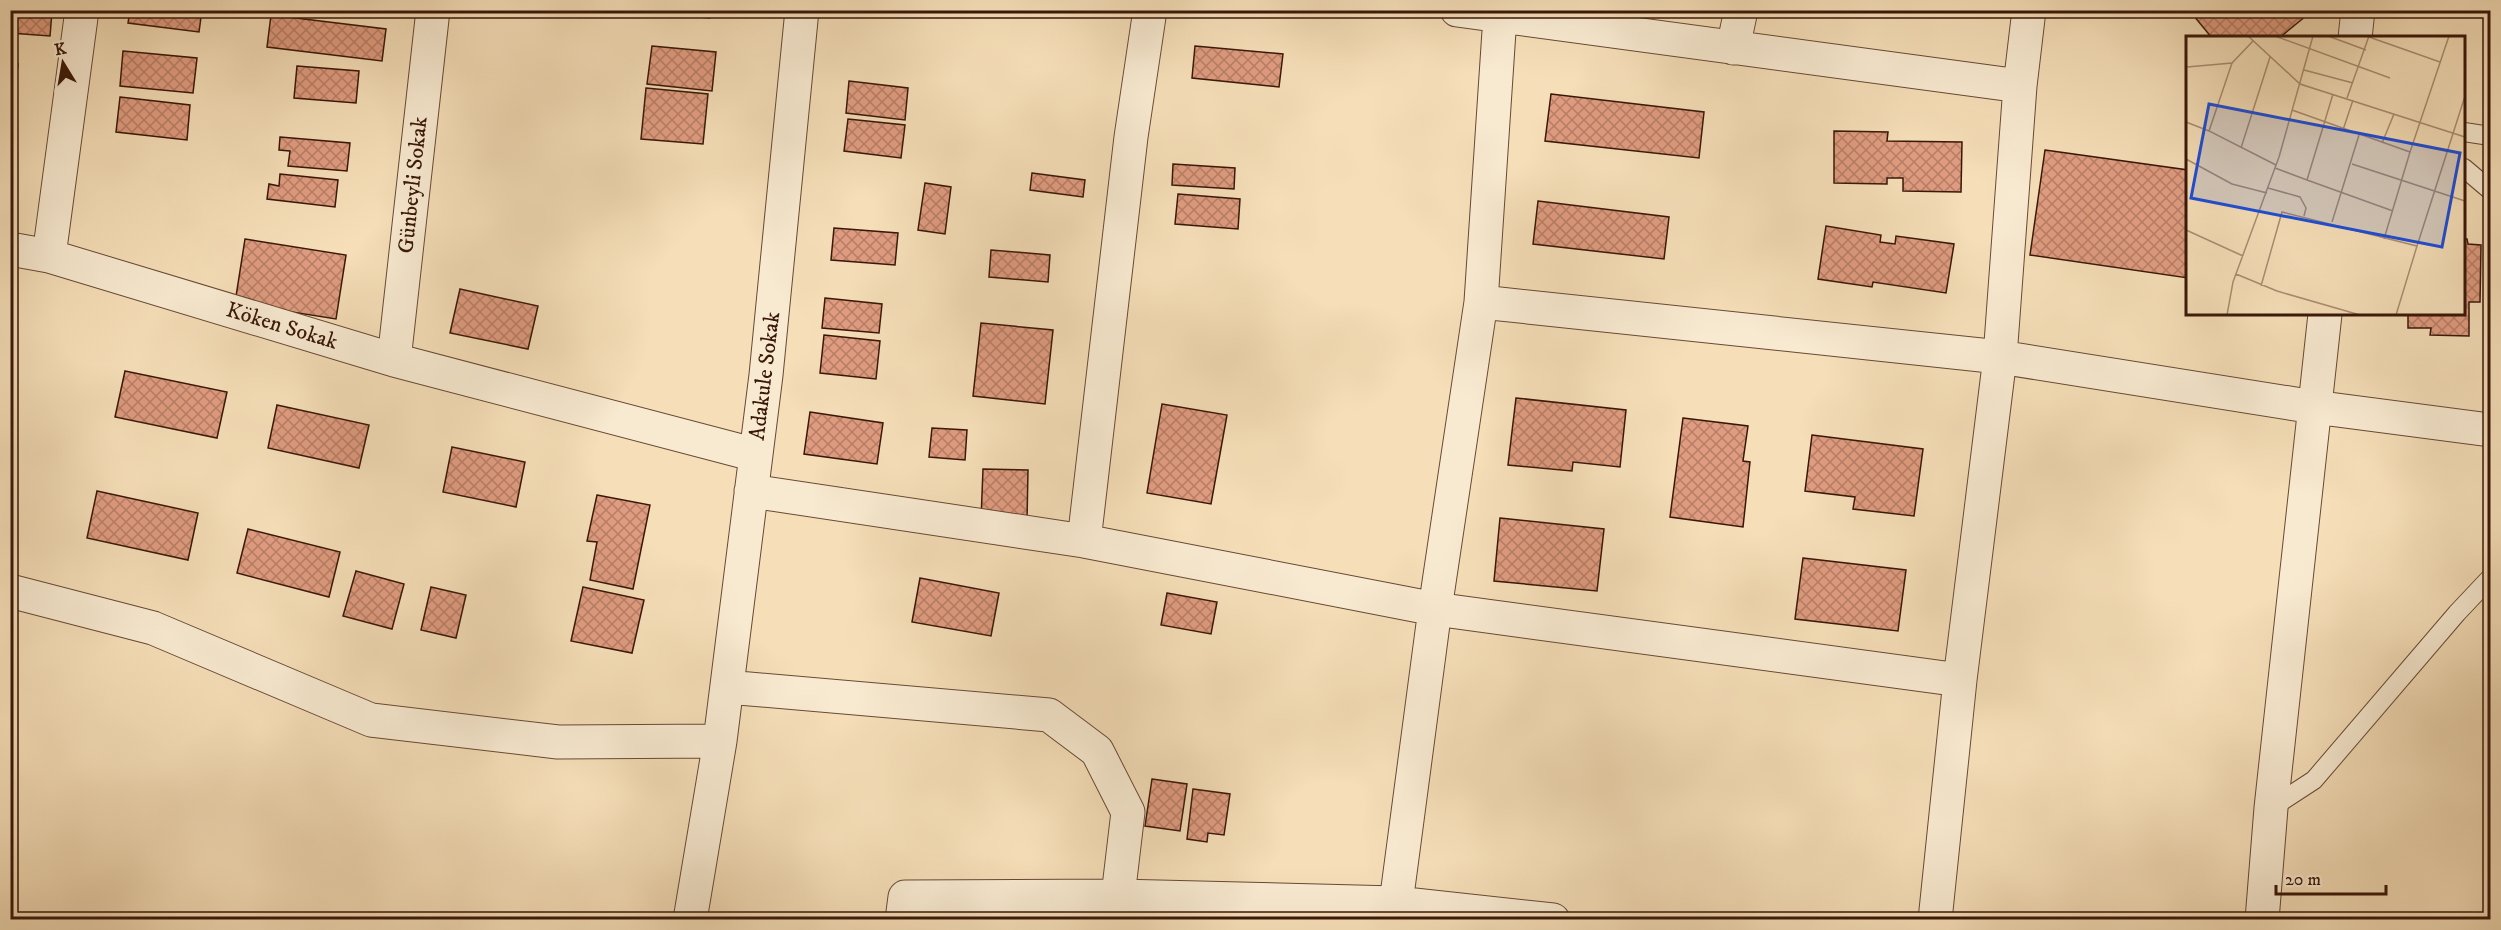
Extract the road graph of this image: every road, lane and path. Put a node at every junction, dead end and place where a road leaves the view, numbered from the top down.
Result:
1 (82, 10) edge
2 (433, 10) edge
3 (802, 10) edge
4 (1150, 10) edge
5 (1456, 10) edge
6 (1741, 10) edge
7 (2029, 10) edge
8 (2358, 10) edge
9 (1500, 16) junction
10 (2355, 36) edge
11 (1733, 48) junction
12 (2020, 86) junction
13 (2465, 132) edge
14 (2490, 136) edge
15 (2465, 170) edge
16 (2490, 190) edge
17 (10, 249) edge
18 (50, 256) junction
19 (1481, 302) junction
20 (2325, 315) edge
21 (2000, 357) junction
22 (394, 360) junction
23 (2314, 406) junction
24 (2490, 430) edge
25 (756, 455) junction
26 (751, 491) junction
27 (1084, 541) junction
28 (2490, 578) edge
29 (10, 591) edge
30 (1435, 609) junction
31 (1960, 680) junction
32 (727, 687) junction
33 (720, 741) junction
34 (2271, 808) junction
35 (1118, 896) junction
36 (1396, 903) junction
37 (690, 920) edge
38 (902, 920) edge
39 (1552, 920) edge
40 (1935, 920) edge
41 (2262, 920) edge

1 - 18 street
2 - 22 street, Günbeyli Sokak
3 - 25 street, Adakule Sokak
4 - 27 street
5 - 9 street
6 - 11 street
7 - 12 street
8 - 10 street
9 - 11 street
9 - 19 street
11 - 12 street
12 - 21 street
13 - 14 lane
15 - 16 lane
17 - 18 street, Köken Sokak
18 - 22 street, Köken Sokak
19 - 21 street
19 - 30 street
20 - 23 street
21 - 23 street
21 - 31 street
22 - 25 street, Köken Sokak
23 - 24 street
23 - 34 street
25 - 26 street, Adakule Sokak
26 - 27 street
26 - 32 street, Adakule Sokak
27 - 30 street
28 - 34 lane
29 - 33 street
30 - 31 street
30 - 36 street
31 - 40 street
32 - 33 street, Adakule Sokak
32 - 35 street
33 - 37 street, Adakule Sokak
34 - 41 street
35 - 36 street
35 - 38 street
36 - 39 street

